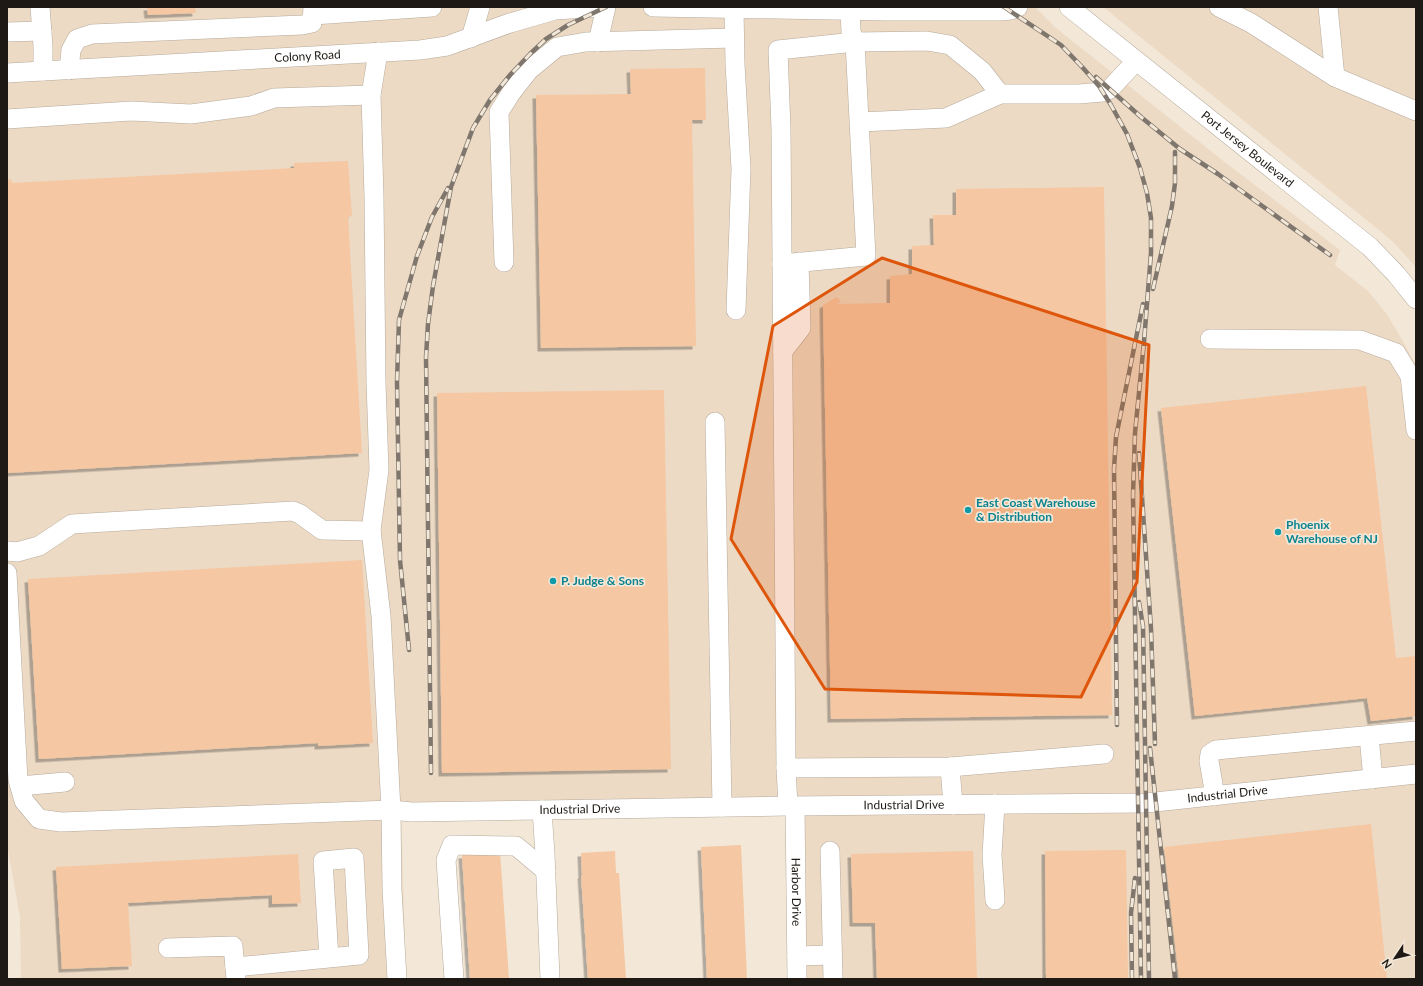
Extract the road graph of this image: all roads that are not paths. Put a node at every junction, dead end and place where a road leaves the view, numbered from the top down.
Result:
1 (40, 7) edge
2 (432, 7) edge
3 (480, 7) edge
4 (602, 7) edge
5 (606, 7) edge
6 (653, 7) edge
7 (675, 7) edge
8 (1018, 7) edge
9 (1069, 7) edge
10 (1219, 7) edge
11 (1328, 7) edge
12 (734, 8) edge
13 (549, 9) edge
14 (850, 9) junction
15 (313, 11) edge
16 (1250, 15) edge
17 (42, 31) junction
18 (7, 32) edge
19 (471, 38) junction
20 (734, 38) junction
21 (598, 42) junction
22 (855, 42) junction
23 (378, 52) junction
24 (1136, 61) junction
25 (69, 70) junction
26 (43, 71) junction
27 (7, 73) edge
28 (1335, 77) junction
29 (1000, 94) junction
30 (371, 95) junction
31 (1416, 111) edge
32 (7, 119) edge
33 (860, 122) junction
34 (504, 262) dead end
35 (790, 263) junction
36 (1416, 299) edge
37 (736, 310) dead end
38 (1210, 339) dead end
39 (715, 422) dead end
40 (1416, 430) edge
41 (371, 531) junction
42 (7, 551) edge
43 (7, 573) edge
44 (1416, 731) edge
45 (1369, 736) junction
46 (1104, 754) dead end
47 (950, 767) junction
48 (786, 768) junction
49 (1416, 774) edge
50 (1373, 778) junction
51 (65, 782) dead end
52 (20, 786) junction
53 (1215, 796) junction
54 (953, 804) junction
55 (995, 804) junction
56 (791, 806) junction
57 (722, 807) junction
58 (391, 810) junction
59 (542, 810) junction
60 (830, 851) dead end
61 (546, 871) junction
62 (995, 900) dead end
63 (168, 948) dead end
64 (832, 955) junction
65 (797, 956) junction
66 (328, 958) junction
67 (235, 973) edge
68 (397, 979) edge
69 (454, 979) edge
70 (550, 979) edge
71 (797, 979) edge
72 (833, 979) edge

1 - 17 street
2 - 15 street
3 - 19 street
4 - 13 street, Colony Road
5 - 21 street
6 - 7 street
7 - 12 street
8 - 14 street
9 - 24 street, Port Jersey Boulevard
10 - 16 street
11 - 28 street
12 - 14 street
12 - 20 street
13 - 19 street, Colony Road
14 - 22 street
15 - 25 street
16 - 28 street
17 - 18 street
17 - 26 street
19 - 23 street, Colony Road
20 - 21 street
20 - 37 street
21 - 34 street
22 - 29 street
22 - 33 street
22 - 35 street, Harbor Drive
23 - 25 street, Colony Road
23 - 30 street
24 - 29 street
24 - 36 street, Port Jersey Boulevard
25 - 26 street, Colony Road
26 - 27 street, Colony Road
28 - 31 street
29 - 33 street
30 - 32 street
30 - 41 street
33 - 35 street
35 - 48 street, Harbor Drive
38 - 40 street
39 - 57 street
41 - 42 street
41 - 58 street
43 - 52 street, Industrial Drive
44 - 45 street
45 - 50 street
45 - 53 street
46 - 47 street
47 - 48 street
47 - 54 street
48 - 56 street, Harbor Drive
49 - 50 street, Industrial Drive
50 - 53 street, Industrial Drive
51 - 52 street
52 - 58 street, Industrial Drive
53 - 55 street, Industrial Drive
54 - 55 street, Industrial Drive
54 - 56 street, Industrial Drive
55 - 62 street
56 - 57 street, Industrial Drive
56 - 65 street, Harbor Drive
57 - 59 street, Industrial Drive
58 - 59 street, Industrial Drive
58 - 68 street
59 - 61 street
60 - 64 street
61 - 69 street
61 - 70 street
63 - 67 street
64 - 65 street
64 - 72 street
65 - 71 street, Harbor Drive
66 - 66 street
66 - 67 street

